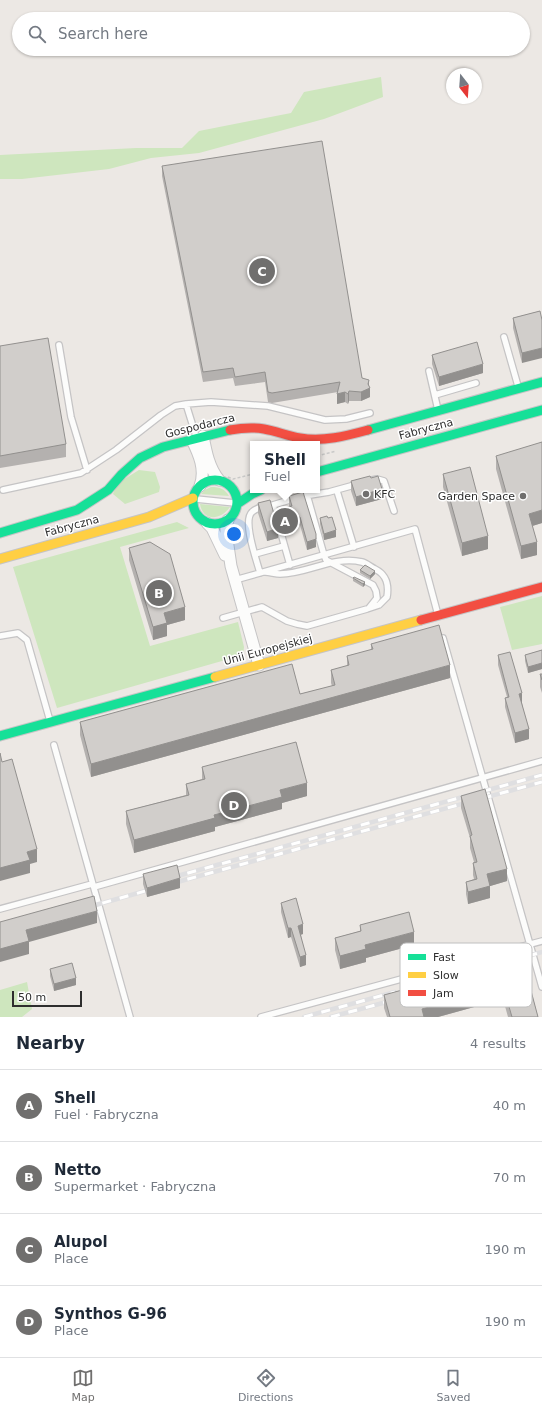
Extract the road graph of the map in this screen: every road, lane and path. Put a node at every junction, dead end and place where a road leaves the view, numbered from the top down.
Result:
1 (504, 337) dead end
2 (59, 345) dead end
3 (429, 371) dead end
4 (542, 382) edge
5 (476, 383) dead end
6 (519, 389) junction
7 (435, 395) junction
8 (186, 404) junction
9 (438, 410) junction
10 (542, 410) edge
11 (370, 413) dead end
12 (197, 438) junction
13 (212, 469) junction
14 (87, 470) junction
15 (320, 471) edge
16 (250, 475) edge
17 (219, 480) junction
18 (200, 486) junction
19 (231, 486) junction
20 (250, 486) edge
21 (3, 490) dead end
22 (337, 491) junction
23 (254, 493) edge
24 (307, 495) junction
25 (193, 498) junction
26 (237, 504) junction
27 (273, 504) junction
28 (394, 511) dead end
29 (189, 513) junction
30 (149, 517) junction
31 (228, 520) junction
32 (207, 523) junction
33 (0, 533) edge
34 (284, 546) junction
35 (354, 547) junction
36 (255, 554) junction
37 (324, 555) junction
38 (0, 558) edge
39 (331, 563) junction
40 (290, 565) junction
41 (231, 566) junction
42 (262, 572) junction
43 (235, 580) junction
44 (542, 587) edge
45 (367, 609) junction
46 (244, 612) junction
47 (438, 616) junction
48 (222, 618) dead end
49 (0, 636) edge
50 (443, 638) edge
51 (259, 665) junction
52 (50, 722) junction
53 (0, 736) edge
54 (54, 745) dead end
55 (542, 761) edge
56 (483, 777) junction
57 (93, 885) junction
58 (0, 909) edge
59 (542, 941) edge
60 (530, 943) edge
61 (532, 944) edge
62 (532, 951) edge
63 (400, 979) edge
64 (542, 987) edge
65 (130, 1017) edge
66 (261, 1017) edge

1 - 6 lane
2 - 14 lane
3 - 7 lane
4 - 6 street, Gospodarcza
5 - 7 lane
6 - 9 street, Gospodarcza
7 - 9 lane
8 - 11 lane
8 - 12 lane
8 - 14 lane
9 - 12 street, Gospodarcza
10 - 15 street, Fabryczna
12 - 13 street
12 - 18 street
12 - 33 street, Gospodarcza
13 - 16 path
13 - 17 street
14 - 21 lane
17 - 18 street
17 - 19 street
18 - 25 street
19 - 20 street
19 - 26 street
22 - 24 lane
22 - 28 lane
22 - 35 lane
23 - 26 street
24 - 27 lane
24 - 37 lane
25 - 26 lane
25 - 29 street
25 - 30 street, Fabryczna
26 - 31 street
27 - 34 lane
27 - 36 lane
29 - 30 street, Fabryczna
29 - 32 street
30 - 38 street, Fabryczna
31 - 32 street
31 - 41 street
32 - 41 street
34 - 36 lane
34 - 40 lane
35 - 37 lane
35 - 47 lane
36 - 42 lane
37 - 39 lane
37 - 40 lane
39 - 42 lane
39 - 45 lane
39 - 45 lane
40 - 42 lane
41 - 43 street
42 - 43 lane
43 - 46 street
44 - 47 street, Unii Europejskiej
45 - 46 lane
46 - 48 lane
46 - 51 street
47 - 51 street, Unii Europejskiej
49 - 52 lane
50 - 56 lane
51 - 52 street, Unii Europejskiej
52 - 53 street, Unii Europejskiej
54 - 57 lane
55 - 56 lane
56 - 57 lane
56 - 60 lane
57 - 58 lane
57 - 65 lane
59 - 61 lane
62 - 64 lane
63 - 66 lane

